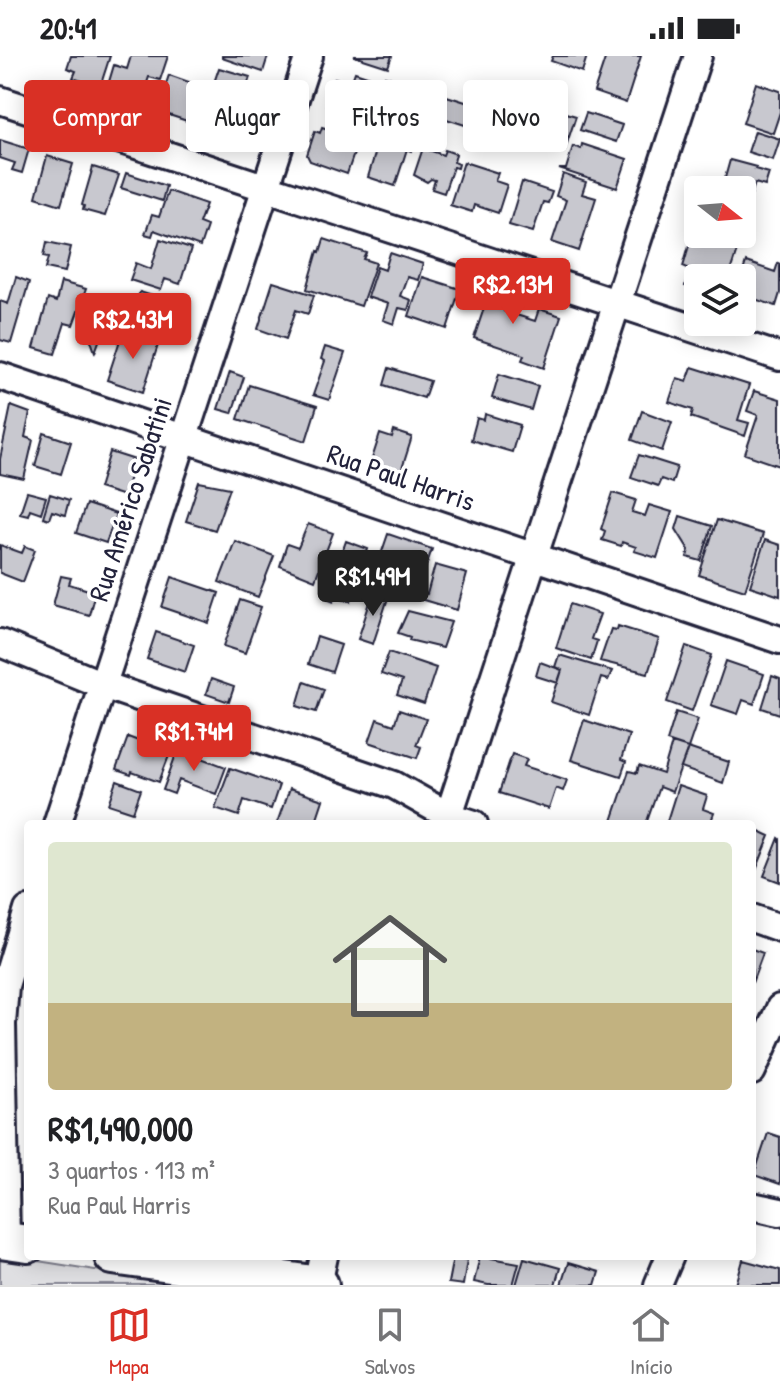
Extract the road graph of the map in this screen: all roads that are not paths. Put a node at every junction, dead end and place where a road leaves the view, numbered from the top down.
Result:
1 (309, 56) edge
2 (698, 56) edge
3 (0, 100) edge
4 (266, 188) junction
5 (617, 304) junction
6 (780, 357) edge
7 (0, 376) edge
8 (184, 437) junction
9 (534, 556) junction
10 (780, 640) edge
11 (0, 643) edge
12 (103, 685) junction
13 (58, 820) edge
14 (454, 820) edge
15 (456, 820) edge
16 (756, 919) edge
17 (24, 923) edge
18 (780, 928) edge
19 (780, 1008) edge
20 (756, 1062) edge
21 (756, 1207) edge
22 (780, 1212) edge
23 (11, 1242) edge
24 (141, 1260) edge
25 (323, 1260) edge
26 (668, 1260) edge
27 (319, 1285) edge
28 (658, 1285) edge

1 - 4 street, Rua Américo Sabatini
2 - 5 street
3 - 4 street
4 - 5 street
4 - 8 street, Rua Américo Sabatini
5 - 6 street
5 - 9 street
7 - 8 street, Rua Paul Harris
8 - 9 street, Rua Paul Harris
8 - 12 street, Rua Américo Sabatini
9 - 10 street, Rua Paul Harris
9 - 15 street
11 - 12 street
12 - 13 street, Rua Américo Sabatini
12 - 14 street
16 - 18 street
17 - 23 street
19 - 20 street
21 - 22 street
24 - 27 main road
25 - 27 street
26 - 28 street

